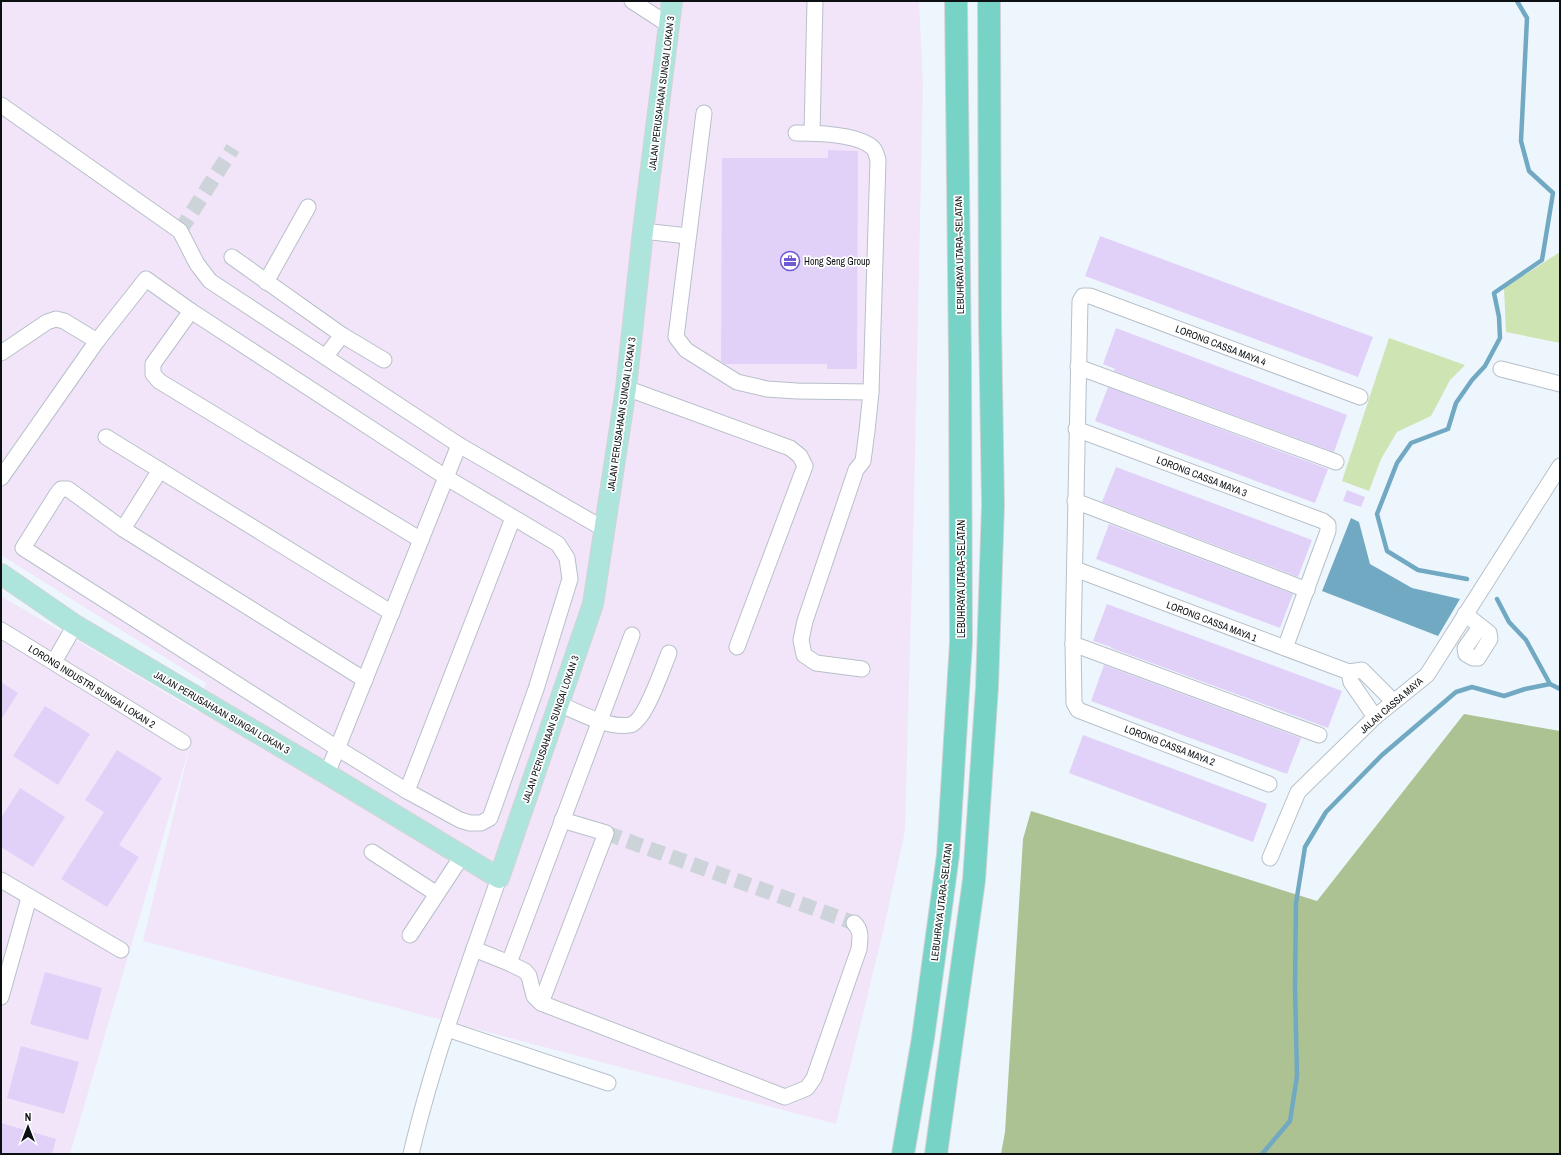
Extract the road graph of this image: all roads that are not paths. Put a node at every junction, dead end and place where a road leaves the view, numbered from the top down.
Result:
1 (632, 1) edge
2 (672, 1) edge
3 (816, 1) edge
4 (956, 1) edge
5 (989, 1) edge
6 (670, 25) junction
7 (1, 105) edge
8 (704, 113) dead end
9 (796, 133) dead end
10 (812, 133) junction
11 (308, 207) dead end
12 (643, 231) junction
13 (688, 236) junction
14 (232, 257) dead end
15 (266, 282) junction
16 (186, 308) junction
17 (342, 335) junction
18 (97, 341) junction
19 (1, 353) edge
20 (326, 356) junction
21 (384, 360) dead end
22 (1078, 367) junction
23 (1501, 370) dead end
24 (1560, 384) edge
25 (626, 388) junction
26 (871, 392) junction
27 (1360, 397) dead end
28 (1076, 429) junction
29 (106, 437) dead end
30 (458, 450) junction
31 (1336, 462) dead end
32 (1560, 466) edge
33 (160, 470) junction
34 (1, 478) edge
35 (447, 478) junction
36 (1075, 501) junction
37 (513, 518) junction
38 (122, 529) junction
39 (604, 529) junction
40 (422, 540) junction
41 (1075, 569) junction
42 (1, 574) edge
43 (1306, 590) junction
44 (392, 613) junction
45 (1465, 614) junction
46 (75, 625) junction
47 (1480, 627) dead end
48 (1, 630) edge
49 (632, 635) dead end
50 (1073, 644) junction
51 (737, 646) dead end
52 (1285, 648) junction
53 (669, 653) dead end
54 (54, 662) junction
55 (862, 669) dead end
56 (1349, 672) junction
57 (365, 680) junction
58 (1393, 701) junction
59 (559, 704) junction
60 (1375, 717) junction
61 (599, 720) junction
62 (1319, 735) dead end
63 (183, 742) dead end
64 (337, 748) junction
65 (327, 774) junction
66 (1270, 784) dead end
67 (407, 791) junction
68 (562, 820) junction
69 (372, 852) dead end
70 (462, 856) junction
71 (1270, 858) dead end
72 (499, 878) junction
73 (1, 880) edge
74 (437, 894) junction
75 (29, 898) junction
76 (854, 923) dead end
77 (410, 935) dead end
78 (474, 949) junction
79 (121, 950) dead end
80 (509, 963) junction
81 (1, 997) edge
82 (541, 1003) junction
83 (447, 1029) junction
84 (608, 1084) dead end
85 (411, 1154) edge
86 (903, 1154) edge
87 (936, 1154) edge

1 - 6 street
2 - 6 main road, JALAN PERUSAHAAN SUNGAI LOKAN 3
3 - 10 street
4 - 86 highway, LEBUHRAYA UTARA–SELATAN
5 - 87 highway
6 - 12 main road, JALAN PERUSAHAAN SUNGAI LOKAN 3
7 - 20 street
8 - 13 street
9 - 10 street
10 - 26 street
11 - 15 street
12 - 13 street
12 - 25 main road, JALAN PERUSAHAAN SUNGAI LOKAN 3
13 - 26 street
14 - 15 street
15 - 17 street
16 - 18 street
16 - 35 street
16 - 40 street
17 - 20 street
17 - 21 street
18 - 19 street
18 - 34 street
20 - 30 street
22 - 27 street, LORONG CASSA MAYA 4
22 - 28 street
22 - 31 street
23 - 24 street
25 - 39 main road, JALAN PERUSAHAAN SUNGAI LOKAN 3
25 - 51 street
26 - 55 street
28 - 36 street
28 - 43 street, LORONG CASSA MAYA 3
29 - 33 street
30 - 35 street
30 - 39 street
32 - 45 street, JALAN CASSA MAYA
33 - 38 street
33 - 44 street
35 - 37 street
35 - 40 street
36 - 41 street
36 - 43 street
37 - 67 street
37 - 67 street
38 - 57 street
38 - 64 street
39 - 59 main road, JALAN PERUSAHAAN SUNGAI LOKAN 3
40 - 44 street
41 - 50 street
41 - 52 street, LORONG CASSA MAYA 1
42 - 46 main road, JALAN PERUSAHAAN SUNGAI LOKAN 3
43 - 52 street
44 - 57 street
45 - 47 street
45 - 58 street, JALAN CASSA MAYA
46 - 54 street
46 - 65 main road, JALAN PERUSAHAAN SUNGAI LOKAN 3
48 - 54 street, LORONG INDUSTRI SUNGAI LOKAN 2
49 - 61 street
50 - 62 street
50 - 66 street, LORONG CASSA MAYA 2
52 - 56 street, LORONG CASSA MAYA 1
53 - 61 street
54 - 63 street, LORONG INDUSTRI SUNGAI LOKAN 2
56 - 58 street, LORONG CASSA MAYA 1
56 - 60 street
57 - 64 street
58 - 60 street, JALAN CASSA MAYA
59 - 61 street
59 - 72 main road, JALAN PERUSAHAAN SUNGAI LOKAN 3
60 - 71 street, JALAN CASSA MAYA
61 - 68 street
64 - 65 street
64 - 67 street
65 - 70 main road, JALAN PERUSAHAAN SUNGAI LOKAN 3
68 - 80 street
68 - 82 street
69 - 74 street
70 - 72 main road, JALAN PERUSAHAAN SUNGAI LOKAN 3
70 - 74 street
72 - 78 street
73 - 75 street
74 - 77 street
75 - 79 street
75 - 81 street
76 - 82 street
78 - 80 street
78 - 83 street
80 - 82 street
83 - 84 street
83 - 85 street

